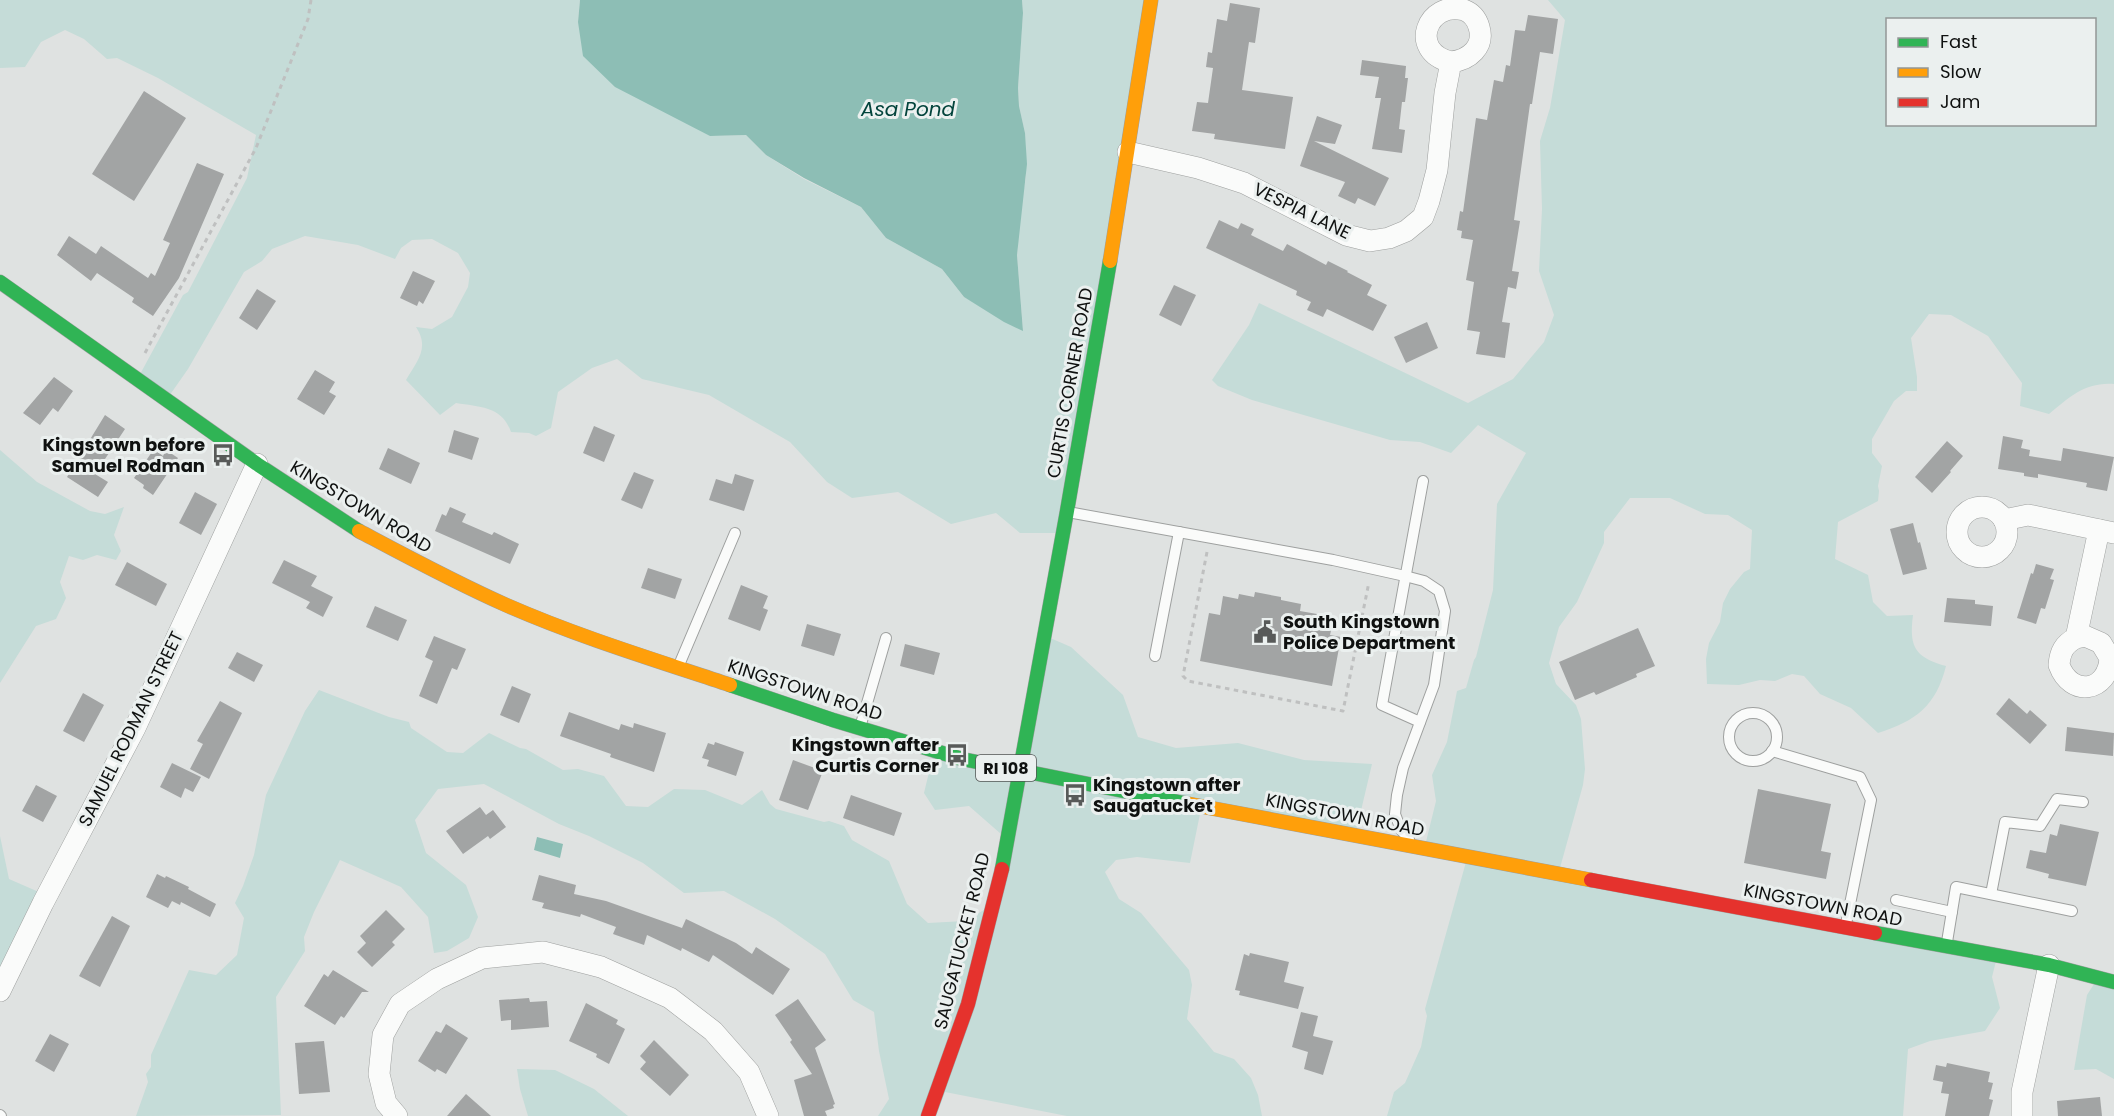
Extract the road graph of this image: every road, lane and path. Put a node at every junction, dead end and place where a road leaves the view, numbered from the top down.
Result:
1 (311, 0) edge
2 (1151, 0) edge
3 (1451, 62) dead end
4 (1128, 152) junction
5 (0, 282) edge
6 (133, 376) junction
7 (257, 464) junction
8 (1423, 482) dead end
9 (1066, 512) junction
10 (2004, 520) dead end
11 (2106, 531) edge
12 (735, 532) dead end
13 (1179, 532) junction
14 (1210, 538) junction
15 (1371, 568) junction
16 (1405, 576) junction
17 (886, 638) dead end
18 (2076, 638) dead end
19 (1155, 656) dead end
20 (678, 668) junction
21 (1420, 722) junction
22 (860, 728) junction
23 (1772, 751) junction
24 (1018, 771) junction
25 (2083, 802) dead end
26 (1418, 848) junction
27 (1991, 894) junction
28 (1896, 900) dead end
29 (2072, 911) dead end
30 (1952, 912) junction
31 (1846, 927) junction
32 (1946, 946) junction
33 (2049, 965) junction
34 (2114, 967) edge
35 (2111, 981) edge
36 (0, 991) edge
37 (397, 1116) edge
38 (768, 1116) edge
39 (928, 1116) edge
40 (2022, 1116) edge

1 - 6 path
2 - 4 main road, CURTIS CORNER ROAD
3 - 4 street, VESPIA LANE
4 - 9 main road, CURTIS CORNER ROAD
5 - 6 main road, KINGSTOWN ROAD / RI 108
6 - 7 main road, KINGSTOWN ROAD / RI 108
7 - 20 main road, KINGSTOWN ROAD / RI 108
7 - 36 street, SAMUEL RODMAN STREET
8 - 16 lane
9 - 13 lane
9 - 24 main road, CURTIS CORNER ROAD
10 - 11 street
11 - 18 street
12 - 20 lane
13 - 14 lane
13 - 19 lane
14 - 15 lane
14 - 15 path
15 - 16 lane
16 - 21 lane
16 - 21 lane
17 - 22 lane
20 - 22 main road, KINGSTOWN ROAD / RI 108
21 - 26 lane
22 - 24 main road, KINGSTOWN ROAD / RI 108
23 - 23 lane
23 - 31 lane
24 - 26 main road, KINGSTOWN ROAD / RI 108
24 - 39 main road, SAUGATUCKET ROAD
25 - 27 lane
26 - 31 main road, KINGSTOWN ROAD / RI 108
27 - 29 lane
27 - 30 lane
28 - 30 lane
30 - 32 lane
31 - 32 main road, KINGSTOWN ROAD / RI 108
32 - 33 main road, KINGSTOWN ROAD / RI 108
33 - 35 main road, KINGSTOWN ROAD / RI 108
33 - 40 street
34 - 35 lane
37 - 38 street

